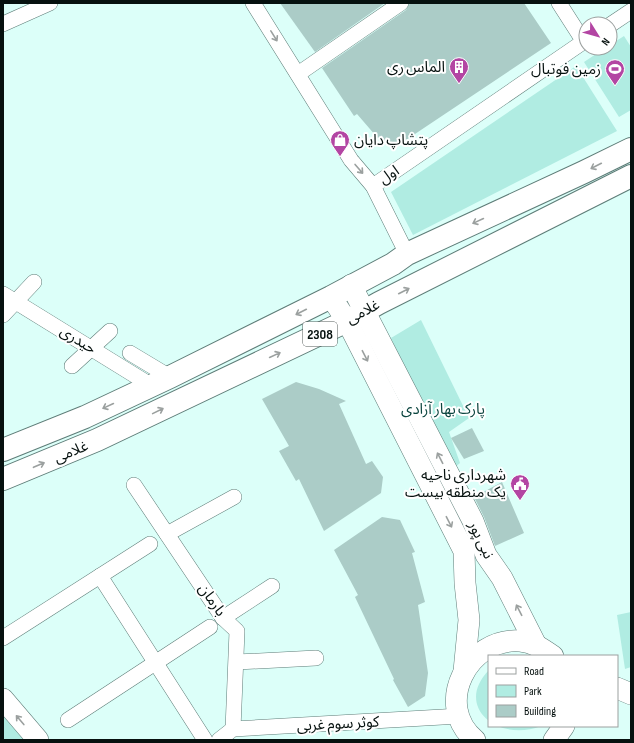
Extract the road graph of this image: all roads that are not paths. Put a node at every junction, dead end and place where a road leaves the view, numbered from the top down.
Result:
1 (50, 3) edge
2 (253, 3) edge
3 (402, 3) edge
4 (559, 3) edge
5 (631, 11) edge
6 (618, 20) edge
7 (3, 24) edge
8 (578, 31) edge
9 (578, 46) edge
10 (298, 74) junction
11 (631, 148) edge
12 (631, 176) edge
13 (373, 186) junction
14 (407, 254) junction
15 (34, 282) dead end
16 (351, 285) junction
17 (331, 297) junction
18 (10, 298) edge
19 (3, 314) edge
20 (356, 316) junction
21 (110, 331) dead end
22 (91, 348) junction
23 (130, 352) dead end
24 (72, 366) dead end
25 (161, 381) junction
26 (3, 450) edge
27 (3, 479) edge
28 (134, 485) dead end
29 (234, 497) dead end
30 (167, 534) junction
31 (150, 544) dead end
32 (100, 576) junction
33 (272, 586) dead end
34 (223, 618) junction
35 (210, 627) dead end
36 (3, 638) edge
37 (545, 650) edge
38 (316, 658) dead end
39 (237, 662) junction
40 (155, 663) junction
41 (464, 671) junction
42 (618, 688) edge
43 (631, 694) edge
44 (3, 699) edge
45 (68, 720) dead end
46 (459, 726) edge
47 (563, 727) edge
48 (233, 729) junction
49 (291, 733) edge
50 (38, 740) edge
51 (205, 740) edge
52 (219, 740) edge
53 (475, 740) edge
54 (554, 740) edge

1 - 7 street
2 -> 10 street, اول
3 - 10 street
4 - 8 street
5 - 6 street
9 - 13 street, اول
10 -> 13 street, اول
11 -> 14 main road, غلامی / 2308
20 -> 12 main road, غلامی / 2308
13 - 14 street
14 - 16 main road, غلامی / 2308
15 - 18 street
16 - 17 main road, غلامی / 2308
16 - 20 main road, نبی پور
17 - 20 main road
17 -> 25 main road, غلامی / 2308
18 - 19 street
18 - 22 street, حیدری
27 -> 20 main road, غلامی / 2308
37 -> 20 main road, نبی پور
20 -> 41 main road, نبی پور
21 - 22 street
22 - 24 street
22 - 25 street, حیدری
23 - 25 street
25 -> 26 main road, غلامی / 2308
28 - 30 street, بارمان
29 - 30 street
30 - 34 street, بارمان
31 - 32 street
32 - 36 street
32 - 40 street
33 - 34 street
34 - 39 street, بارمان
35 - 40 street
37 - 41 main road
38 - 39 street
39 - 48 street, بارمان
40 - 45 street
40 - 51 street
41 - 46 main road
42 - 43 main road
50 -> 44 main road
46 - 49 street, کوثر سوم غربی
46 - 53 main road
47 - 54 main road
48 - 49 street, کوثر سوم غربی
48 - 52 street

